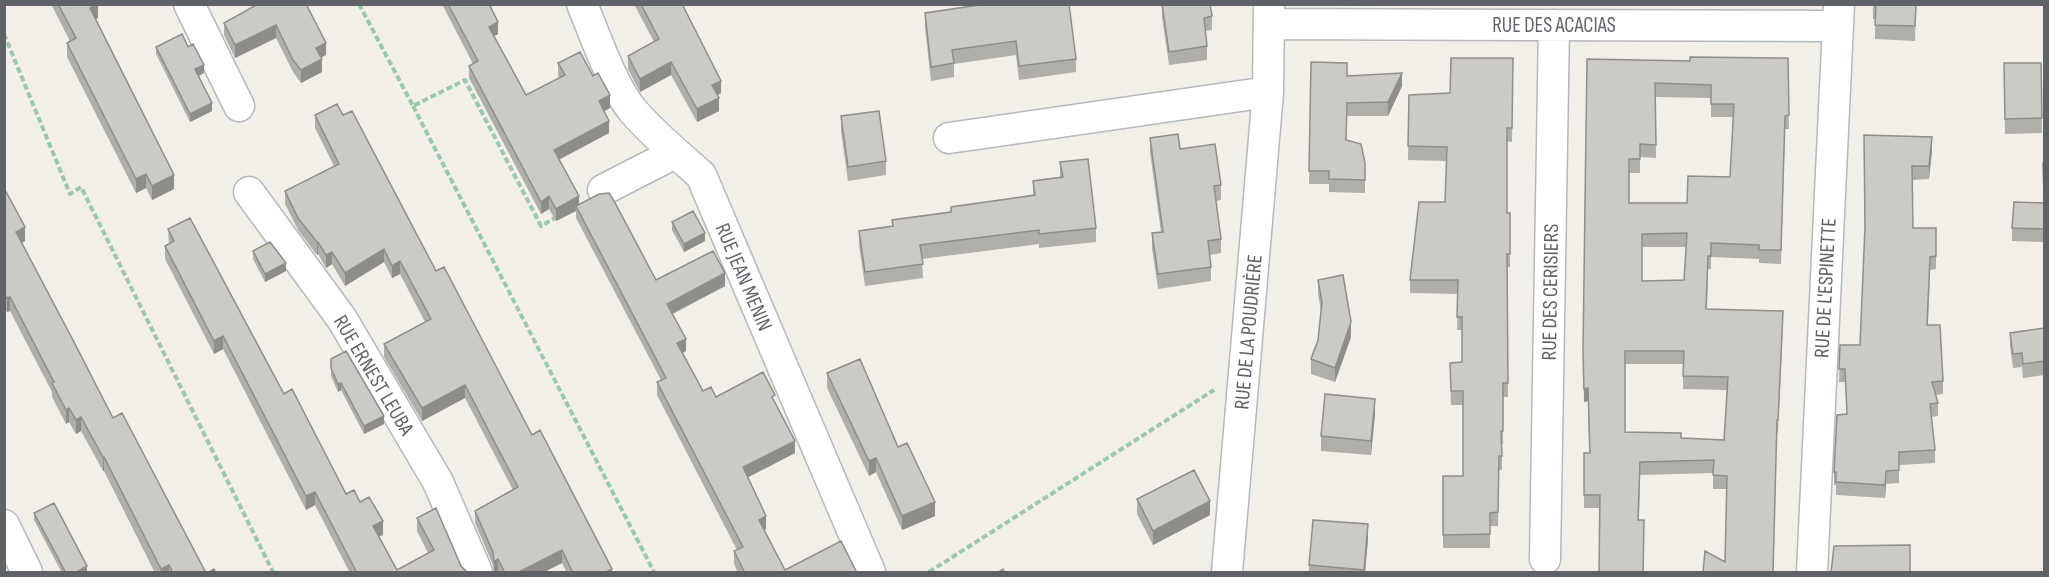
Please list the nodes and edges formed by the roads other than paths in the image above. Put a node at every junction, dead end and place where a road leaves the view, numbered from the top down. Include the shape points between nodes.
1 (189, 4) edge
2 (582, 4) edge
3 (1270, 14) edge
4 (1838, 15) edge
5 (1554, 25) junction
6 (1268, 92) junction
7 (239, 106) dead end
8 (949, 138) dead end
9 (675, 153) junction
10 (603, 190) dead end
11 (249, 192) dead end
12 (4, 525) edge
13 (1545, 559) dead end
14 (27, 573) edge
15 (477, 573) edge
16 (870, 573) edge
17 (1227, 573) edge
18 (1812, 573) edge

1 - 7 street
2 - 9 street, RUE JEAN MENIN via 633,111
3 - 5 street, RUE DES ACACIAS
3 - 6 street, RUE DE LA POUDRIÈRE
4 - 5 street, RUE DES ACACIAS
4 - 18 street, RUE DE L'ESPINETTE
5 - 13 street, RUE DES CERISIERS
6 - 8 street
6 - 17 street, RUE DE LA POUDRIÈRE
9 - 10 street
9 - 16 street, RUE JEAN MENIN via 701,175
11 - 15 street, RUE ERNEST LEUBA via 342,319 438,482
12 - 14 street

